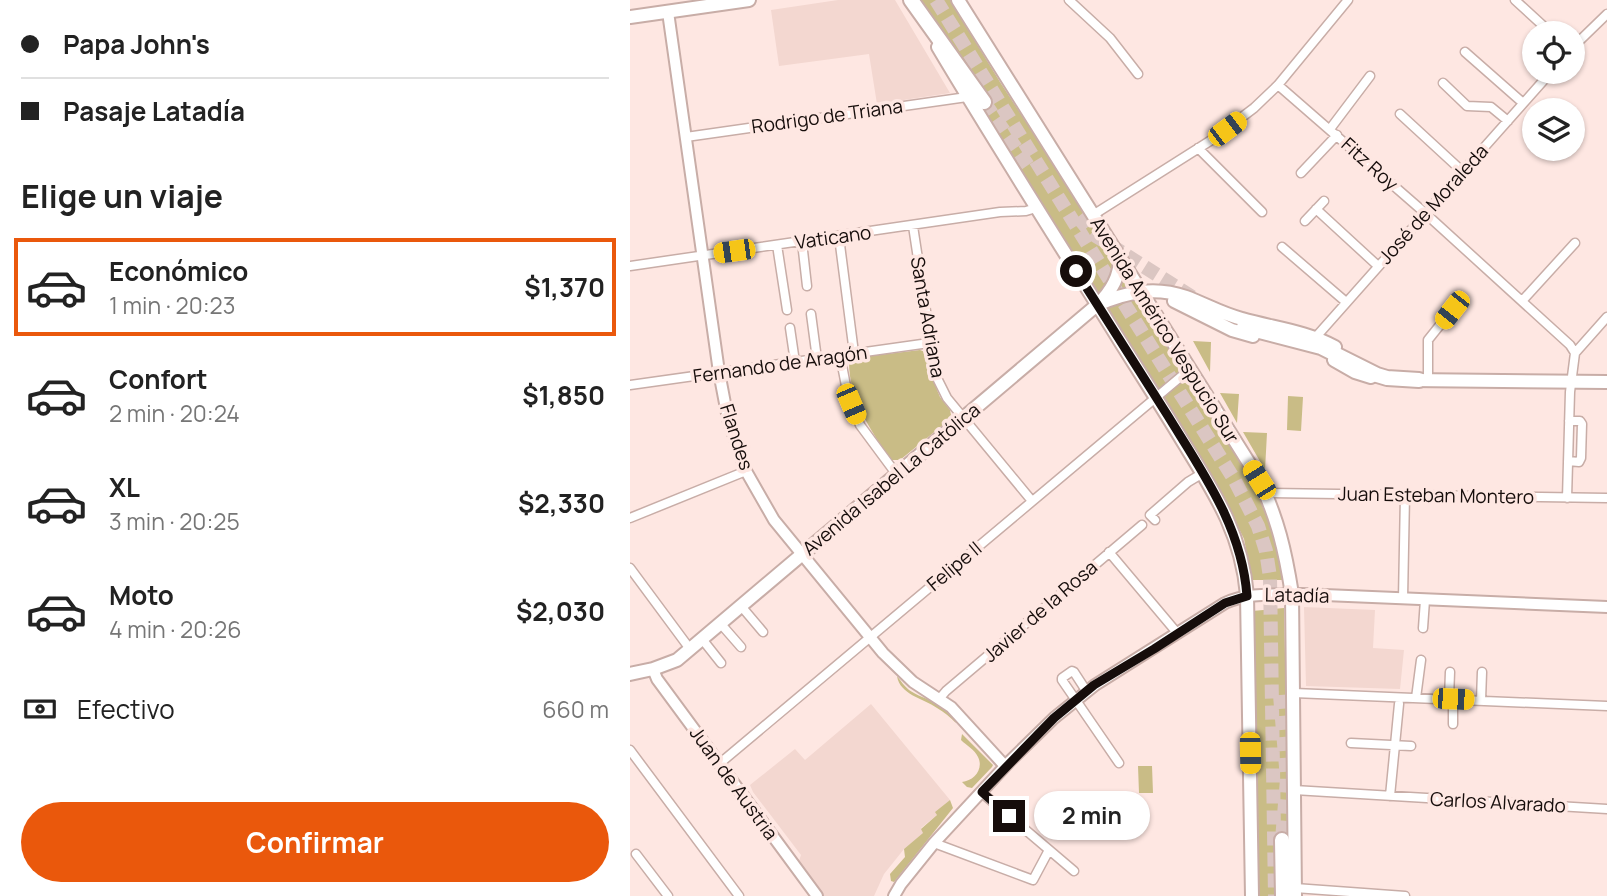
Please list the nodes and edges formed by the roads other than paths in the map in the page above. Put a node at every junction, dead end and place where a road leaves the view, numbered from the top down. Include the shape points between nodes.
1 (749, 0) edge
2 (910, 0) edge
3 (958, 0) edge
4 (1069, 0) edge
5 (1348, 0) edge
6 (1515, 0) edge
7 (689, 4) edge
8 (668, 12) junction
9 (1607, 14) edge
10 (630, 18) edge
11 (1538, 21) edge
12 (1585, 35) edge
13 (1465, 52) dead end
14 (1138, 74) dead end
15 (1370, 76) dead end
16 (1443, 83) dead end
17 (1540, 84) edge
18 (1278, 85) junction
19 (967, 97) junction
20 (1528, 98) edge
21 (984, 102) tunnel mouth
22 (1522, 102) edge
23 (1522, 104) edge
24 (1399, 114) dead end
25 (1508, 121) junction
26 (1333, 132) junction
27 (686, 136) junction
28 (1198, 148) junction
29 (1462, 171) junction
30 (1301, 173) dead end
31 (1324, 201) dead end
32 (1036, 208) junction
33 (1316, 209) junction
34 (1262, 212) dead end
35 (1425, 213) junction
36 (1093, 215) junction
37 (1305, 221) dead end
38 (913, 226) junction
39 (839, 237) junction
40 (802, 242) junction
41 (1574, 243) dead end
42 (777, 245) junction
43 (1282, 247) dead end
44 (703, 256) junction
45 (1120, 258) junction
46 (630, 266) edge
47 (1378, 266) junction
48 (807, 286) dead end
49 (1148, 292) junction
50 (1522, 301) junction
51 (1346, 302) junction
52 (1097, 304) junction
53 (787, 310) dead end
54 (1452, 310) dead end
55 (811, 314) dead end
56 (1607, 317) edge
57 (1244, 327) dead end
58 (790, 328) dead end
59 (1315, 338) junction
60 (929, 343) junction
61 (854, 353) junction
62 (1575, 353) junction
63 (840, 355) junction
64 (817, 359) junction
65 (795, 362) junction
66 (1189, 369) junction
67 (719, 372) junction
68 (1423, 380) junction
69 (1571, 381) junction
70 (1607, 382) edge
71 (630, 385) edge
72 (1156, 397) junction
73 (964, 418) junction
74 (1569, 421) junction
75 (1568, 461) junction
76 (746, 471) junction
77 (1203, 473) junction
78 (897, 475) junction
79 (1265, 493) junction
80 (1405, 495) junction
81 (1567, 498) junction
82 (1607, 498) edge
83 (1032, 501) junction
84 (630, 518) edge
85 (1155, 520) dead end
86 (1142, 525) dead end
87 (1108, 552) junction
88 (802, 555) junction
89 (630, 568) edge
90 (1292, 594) junction
91 (1247, 596) junction
92 (1403, 599) junction
93 (1425, 600) junction
94 (741, 606) junction
95 (1607, 607) edge
96 (720, 623) junction
97 (1423, 628) dead end
98 (762, 632) dead end
99 (1178, 634) junction
100 (870, 637) junction
101 (702, 639) junction
102 (741, 647) dead end
103 (691, 649) junction
104 (1421, 660) dead end
105 (721, 663) dead end
106 (653, 669) junction
107 (1482, 672) dead end
108 (1450, 673) dead end
109 (630, 674) edge
110 (1087, 692) junction
111 (1293, 693) junction
112 (940, 698) junction
113 (1416, 698) junction
114 (1451, 698) junction
115 (1076, 700) junction
116 (1481, 700) junction
117 (1399, 704) dead end
118 (1607, 706) edge
119 (1453, 724) dead end
120 (1351, 743) dead end
121 (1395, 745) junction
122 (1411, 746) dead end
123 (630, 750) edge
124 (1119, 763) dead end
125 (719, 764) junction
126 (1005, 766) junction
127 (1294, 790) junction
128 (982, 792) junction
129 (1390, 796) junction
130 (1607, 808) edge
131 (1282, 840) tunnel mouth
132 (934, 843) junction
133 (1049, 850) junction
134 (636, 854) dead end
135 (1074, 871) dead end
136 (1291, 893) edge
137 (668, 896) edge
138 (738, 896) edge
139 (817, 896) edge
140 (894, 896) edge
141 (1252, 896) edge
142 (1405, 896) edge

1 - 7 main road
2 - 19 main road
2 - 21 highway
3 - 36 main road, Avenida Américo Vespucio Sur
4 - 14 street via 1110,38
5 - 18 street
6 - 11 street
7 - 8 main road
8 - 10 main road
8 - 27 street, Flandes
9 - 12 street
13 - 22 street
15 - 26 street
16 - 25 street via 1467,106 1491,107
17 - 20 street, José de Moraleda
18 - 26 street, Fitz Roy
18 - 28 street via 1242,118
19 - 27 street, Rodrigo de Triana
19 - 32 main road
23 - 25 street, José de Moraleda
24 - 29 street
25 - 29 street, José de Moraleda
26 - 30 street
26 - 35 street, Fitz Roy
27 - 44 street, Flandes
28 - 34 street
28 - 36 street
29 - 35 street, José de Moraleda
31 - 33 street
32 - 38 street, Vaticano
32 - 52 main road
33 - 37 street
33 - 47 street
35 - 47 street, José de Moraleda
35 - 50 street, Fitz Roy
36 - 45 main road, Avenida Américo Vespucio Sur
38 - 39 street, Vaticano
38 - 60 street, Santa Adriana
39 - 40 street, Vaticano
39 - 61 street
40 - 42 street, Vaticano
40 - 48 street
41 - 50 street
42 - 44 street, Vaticano
42 - 53 street
43 - 51 street
44 - 46 street, Vaticano
44 - 67 street, Flandes
45 - 49 main road, Avenida Américo Vespucio Sur
45 - 52 main road via 1113,286
47 - 51 street, José de Moraleda
49 - 52 main road, Avenida Isabel La Católica
49 - 59 main road, Avenida Isabel La Católica via 1185,297 1232,316
49 - 66 main road, Avenida Américo Vespucio Sur
49 - 68 main road, Avenida Isabel La Católica via 1232,330 1318,352 1355,372 1385,380
50 - 62 street, Fitz Roy
51 - 59 street, José de Moraleda
52 - 72 main road
52 - 73 main road, Avenida Isabel La Católica
54 - 68 street via 1428,340
55 - 64 street
56 - 62 street
57 - 68 highway via 1321,347 1387,378
58 - 65 street
59 - 68 main road, Avenida Isabel La Católica via 1377,370
60 - 61 street, Fernando de Aragón
60 - 73 street, Santa Adriana via 938,380
61 - 63 street, Fernando de Aragón
62 - 69 street
63 - 64 street, Fernando de Aragón
63 - 78 street via 860,425
64 - 65 street, Fernando de Aragón
65 - 67 street, Fernando de Aragón
66 - 72 street, Felipe II
66 - 79 main road, Avenida Américo Vespucio Sur
67 - 71 street, Fernando de Aragón
67 - 76 street, Flandes via 728,419
68 - 69 main road, Avenida Isabel La Católica
69 - 70 main road, Avenida Isabel La Católica
69 - 74 street
72 - 77 main road
72 - 83 street, Felipe II
73 - 78 main road, Avenida Isabel La Católica
73 - 83 street, Santa Adriana
74 - 75 street
74 - 75 street via 1582,424 1581,458
75 - 81 street
76 - 84 street
76 - 88 street, Flandes via 774,520
77 - 85 street via 1150,515
77 - 91 main road via 1236,538
78 - 88 main road, Avenida Isabel La Católica
79 - 80 street, Juan Esteban Montero
79 - 90 main road, Avenida Américo Vespucio Sur via 1283,540
80 - 81 street, Juan Esteban Montero
80 - 92 street
81 - 82 street, Juan Esteban Montero
83 - 100 street, Felipe II
86 - 87 street, Javier de la Rosa
87 - 99 street
87 - 112 street, Javier de la Rosa
88 - 94 main road, Avenida Isabel La Católica
88 - 100 street, Flandes
89 - 103 street
90 - 91 street, Latadía
90 - 92 street, Latadía
90 - 111 main road, Avenida Américo Vespucio Sur
91 - 99 street, Latadía via 1225,603
91 - 141 main road
92 - 93 street, Latadía
93 - 95 street, Latadía
93 - 97 street
94 - 96 main road, Avenida Isabel La Católica
94 - 98 street
96 - 101 main road, Avenida Isabel La Católica
96 - 102 street
99 - 110 street, Latadía
100 - 112 street, Flandes via 904,675
100 - 125 street, Felipe II
101 - 103 main road, Avenida Isabel La Católica
101 - 105 street
103 - 106 main road, Avenida Isabel La Católica
104 - 113 street
106 - 109 main road, Avenida Isabel La Católica
106 - 125 street, Juan de Austria
107 - 116 street
108 - 114 street
110 - 115 street, Latadía
110 - 115 street via 1074,672 1062,678
111 - 113 street
111 - 127 main road, Avenida Américo Vespucio Sur
112 - 126 street, Flandes
113 - 114 street
114 - 116 street
114 - 119 street
115 - 124 street
115 - 126 street, Latadía
116 - 118 street
117 - 121 street
120 - 121 street
121 - 122 street
121 - 129 street
123 - 138 street
125 - 139 street, Juan de Austria
126 - 128 street, Latadía
127 - 129 street, Carlos Alvarado
127 - 136 main road, Avenida Américo Vespucio Sur
128 - 132 street, Latadía
128 - 133 street
129 - 130 street, Carlos Alvarado
131 - 136 highway
132 - 133 street via 1033,880
132 - 140 street, Latadía
133 - 135 street
134 - 137 street
136 - 142 street

